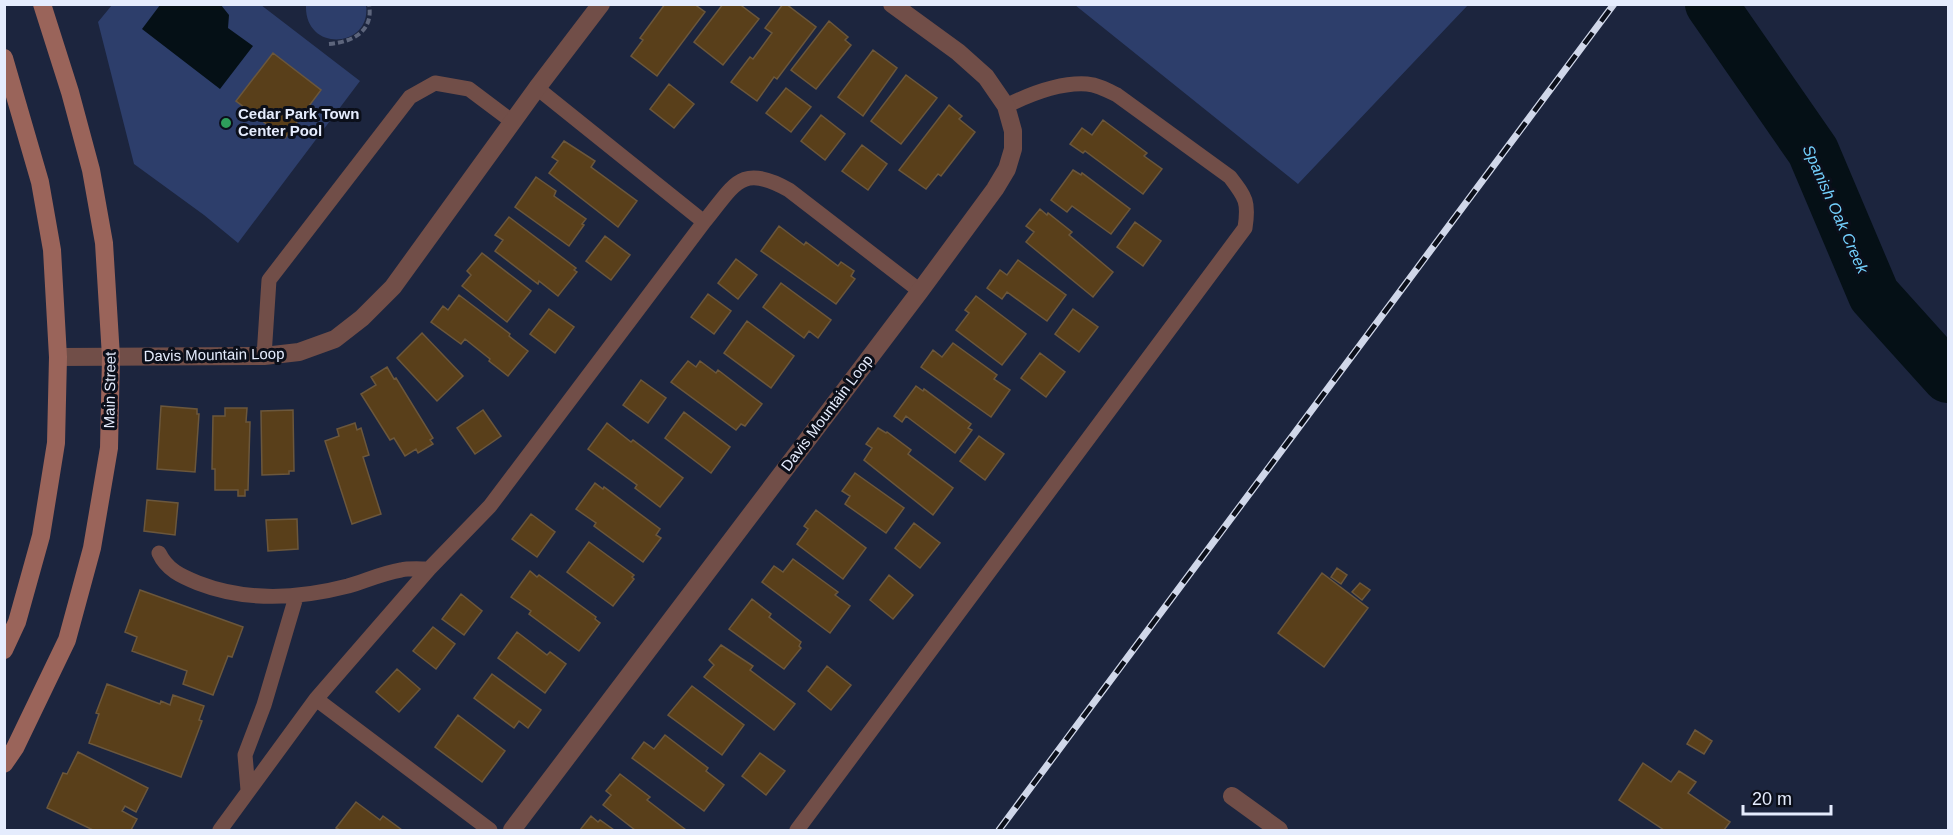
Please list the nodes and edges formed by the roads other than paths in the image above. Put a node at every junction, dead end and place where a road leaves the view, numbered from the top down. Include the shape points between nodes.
1 (42, 4) edge
2 (601, 4) edge
3 (892, 4) edge
4 (4, 58) edge
5 (537, 88) junction
6 (1006, 106) junction
7 (12, 109) edge
8 (513, 122) junction
9 (704, 222) junction
10 (920, 291) junction
11 (264, 356) junction
12 (58, 357) junction
13 (111, 357) junction
14 (159, 553) dead end
15 (429, 569) junction
16 (296, 597) junction
17 (4, 650) edge
18 (316, 699) junction
19 (4, 764) edge
20 (248, 790) junction
21 (1232, 796) dead end
22 (220, 831) edge
23 (490, 831) edge
24 (512, 831) edge
25 (797, 831) edge
26 (1279, 831) edge

1 - 13 street, Main Street via 91,170 104,243
2 - 5 street, Davis Mountain Loop
3 - 6 street, Davis Mountain Loop via 986,77
4 - 7 street
5 - 8 street, Davis Mountain Loop
5 - 9 lane
6 - 10 street, Davis Mountain Loop via 1013,131 1007,169
6 - 25 lane via 1034,92 1086,84 1117,95 1230,177 1244,195 1248,209 1245,228
7 - 12 street via 40,182 52,250
8 - 11 street, Davis Mountain Loop via 393,287 362,318 335,339 299,352
8 - 11 lane via 469,89 435,83 410,97 269,280
9 - 10 lane via 737,182 753,176 773,180
9 - 15 lane via 490,506
10 - 24 street, Davis Mountain Loop
11 - 13 street, Davis Mountain Loop
12 - 13 street, Davis Mountain Loop
12 - 17 street via 56,443 40,536 17,622
13 - 19 street, Main Street via 109,448 89,558 67,640
14 - 16 lane via 164,564 180,576 213,589 261,597
15 - 16 lane via 402,569
15 - 18 lane
16 - 20 lane via 245,754
18 - 20 lane
18 - 23 lane
20 - 22 lane
21 - 26 street

